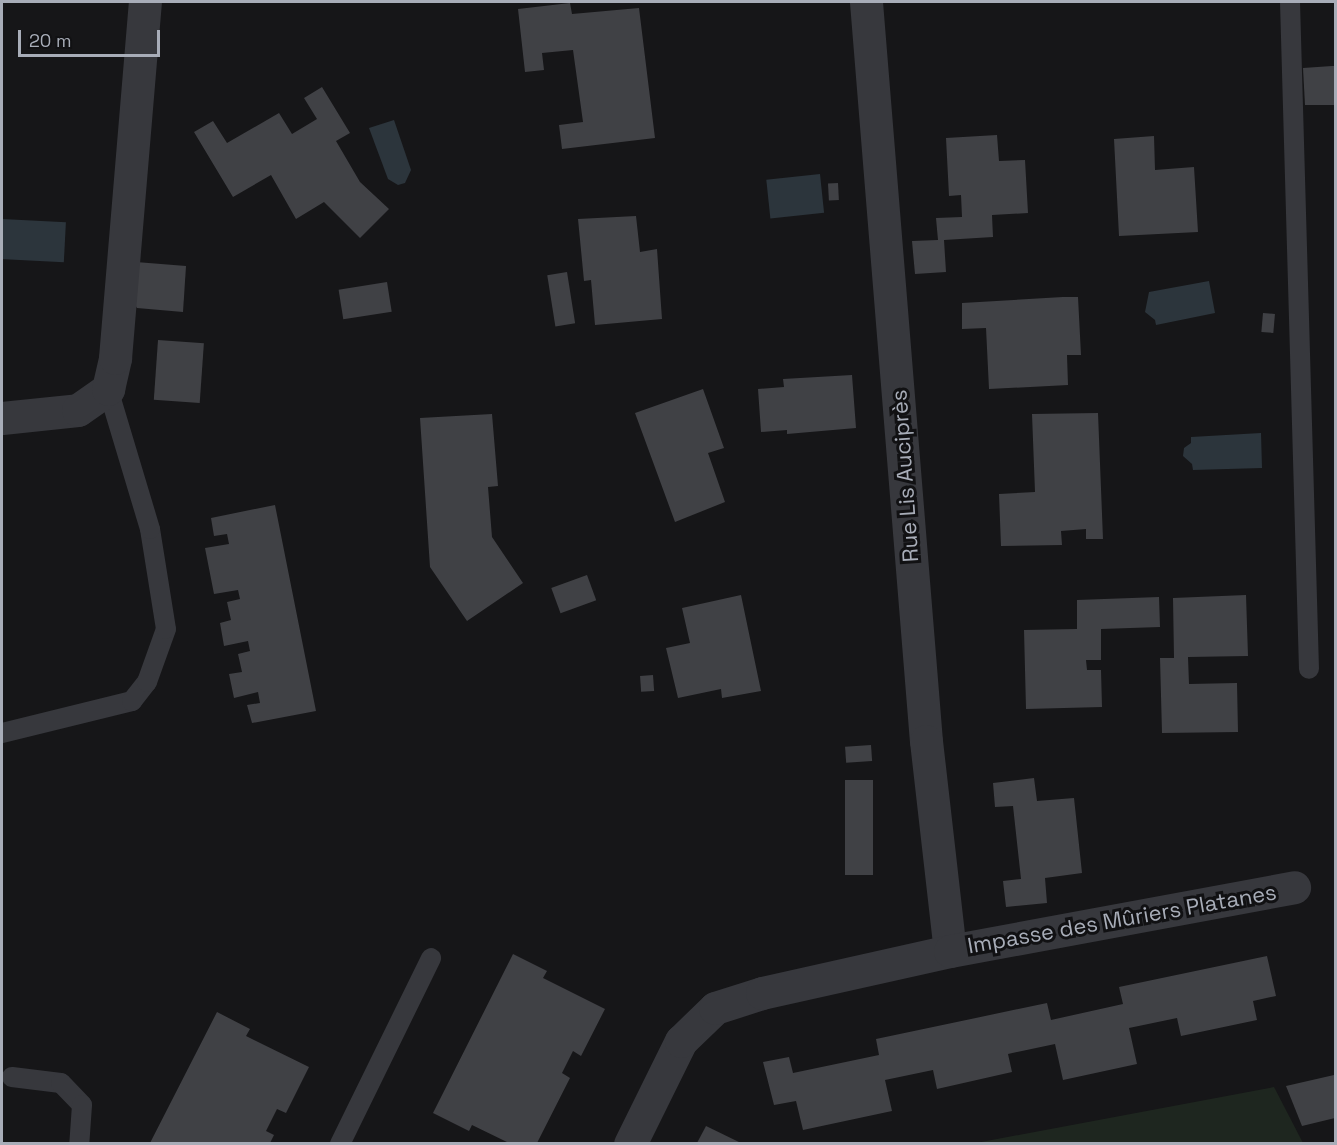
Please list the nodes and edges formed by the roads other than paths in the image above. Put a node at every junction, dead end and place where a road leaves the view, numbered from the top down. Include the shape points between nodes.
1 (145, 2) edge
2 (866, 2) edge
3 (1290, 2) edge
4 (108, 389) junction
5 (2, 418) edge
6 (1309, 669) dead end
7 (2, 732) edge
8 (1294, 887) dead end
9 (950, 951) junction
10 (431, 958) dead end
11 (12, 1077) dead end
12 (80, 1143) edge
13 (340, 1143) edge
14 (630, 1143) edge

1 - 4 street via 115,358
2 - 9 street, Rue Lis Auciprès via 925,730
3 - 6 lane
4 - 5 street via 78,410
4 - 7 lane via 150,529 166,629 147,682 132,701
8 - 9 street, Impasse des Mûriers Platanes
9 - 14 street, Impasse des Mûriers Platanes via 762,993 715,1008 681,1041
10 - 13 lane
11 - 12 lane via 61,1083 82,1105

